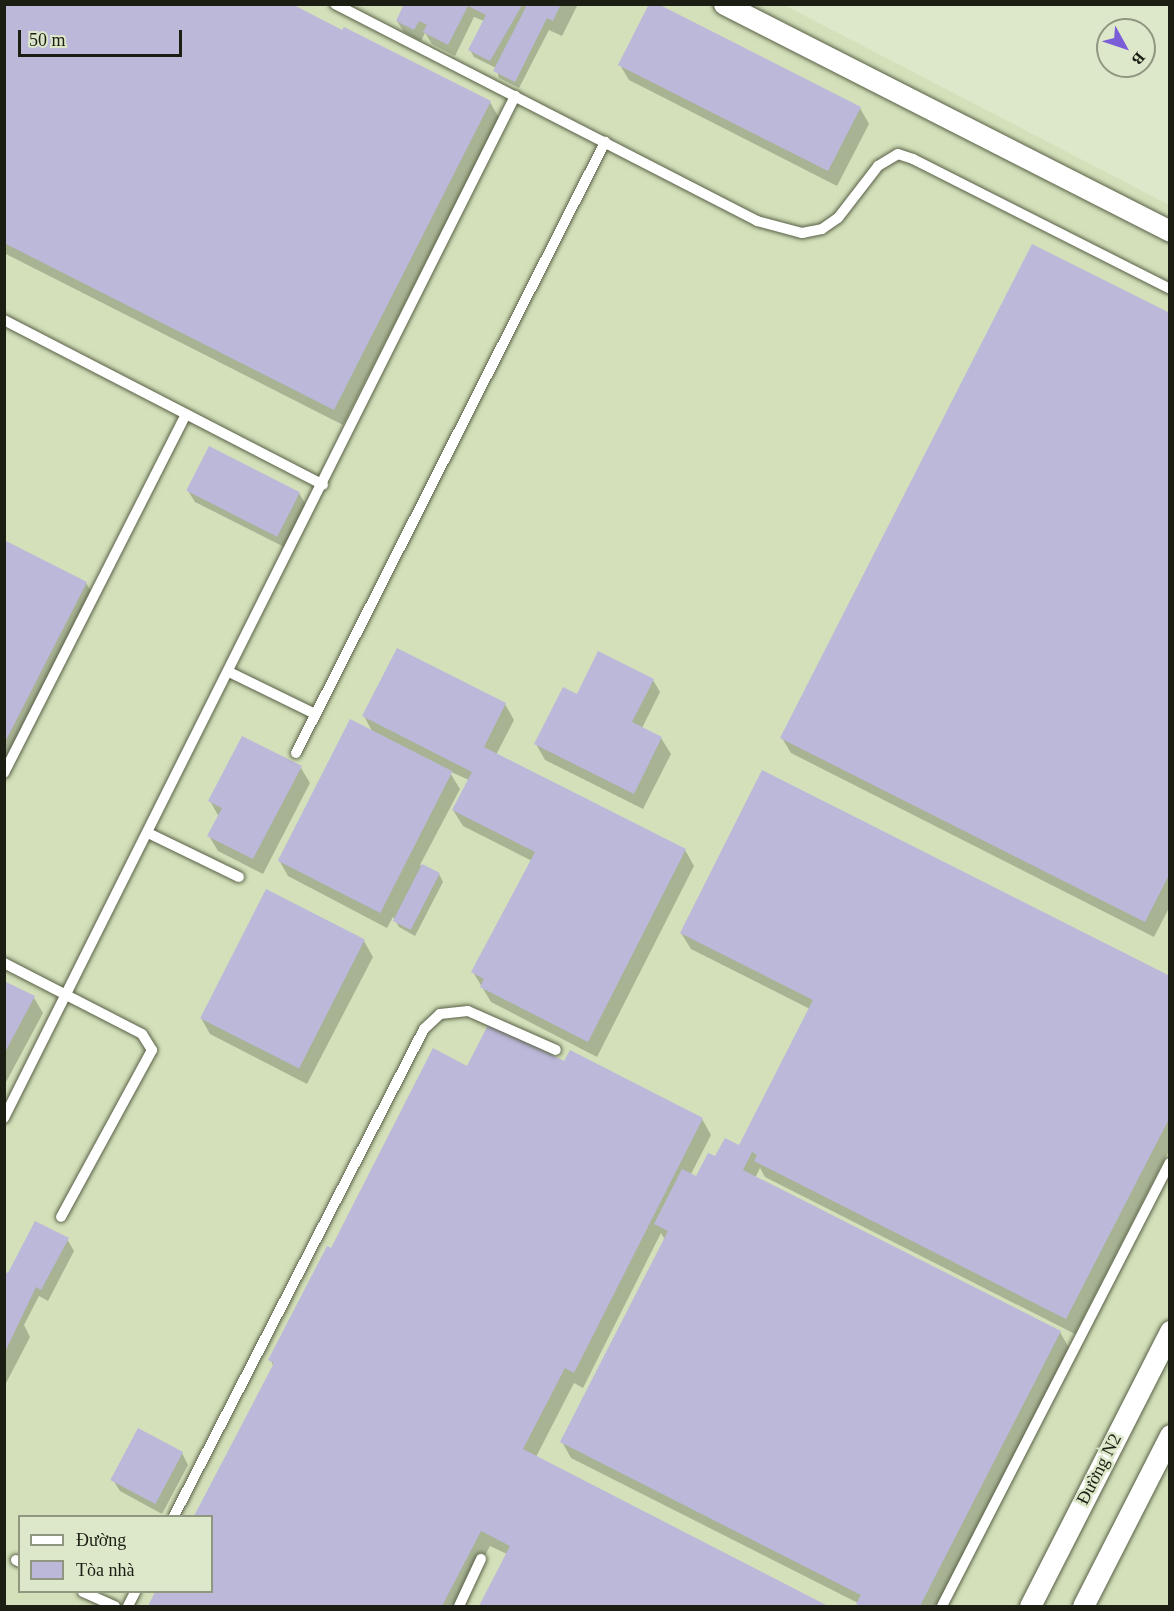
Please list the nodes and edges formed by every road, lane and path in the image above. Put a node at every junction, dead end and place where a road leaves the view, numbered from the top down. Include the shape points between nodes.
1 (335, 4) edge
2 (724, 4) edge
3 (515, 96) junction
4 (605, 142) junction
5 (1170, 231) edge
6 (1170, 289) edge
7 (4, 320) edge
8 (186, 414) junction
9 (323, 485) junction
10 (229, 672) junction
11 (315, 714) junction
12 (296, 753) dead end
13 (4, 773) edge
14 (148, 833) junction
15 (239, 877) dead end
16 (4, 963) edge
17 (66, 994) junction
18 (556, 1050) dead end
19 (4, 1118) edge
20 (1170, 1163) edge
21 (61, 1216) dead end
22 (1170, 1331) edge
23 (1170, 1435) edge
24 (175, 1515) edge
25 (481, 1559) dead end
26 (84, 1593) edge
27 (115, 1606) edge
28 (459, 1606) edge
29 (942, 1606) edge
30 (1030, 1606) edge
31 (1083, 1606) edge

1 - 3 lane
2 - 5 street
3 - 4 lane
3 - 9 lane
4 - 6 lane via 757,221 802,233 822,230 838,218 878,166 898,154
4 - 11 lane
7 - 8 lane
8 - 9 lane
8 - 13 lane
9 - 10 lane
10 - 11 lane
10 - 14 lane
11 - 12 lane
14 - 15 lane
14 - 17 lane
16 - 17 lane
17 - 19 lane
17 - 21 lane via 142,1034 152,1050
18 - 24 lane via 468,1011 440,1014 424,1029
20 - 29 lane
22 - 30 street, Đường N2
23 - 31 street
25 - 28 lane
26 - 27 lane

